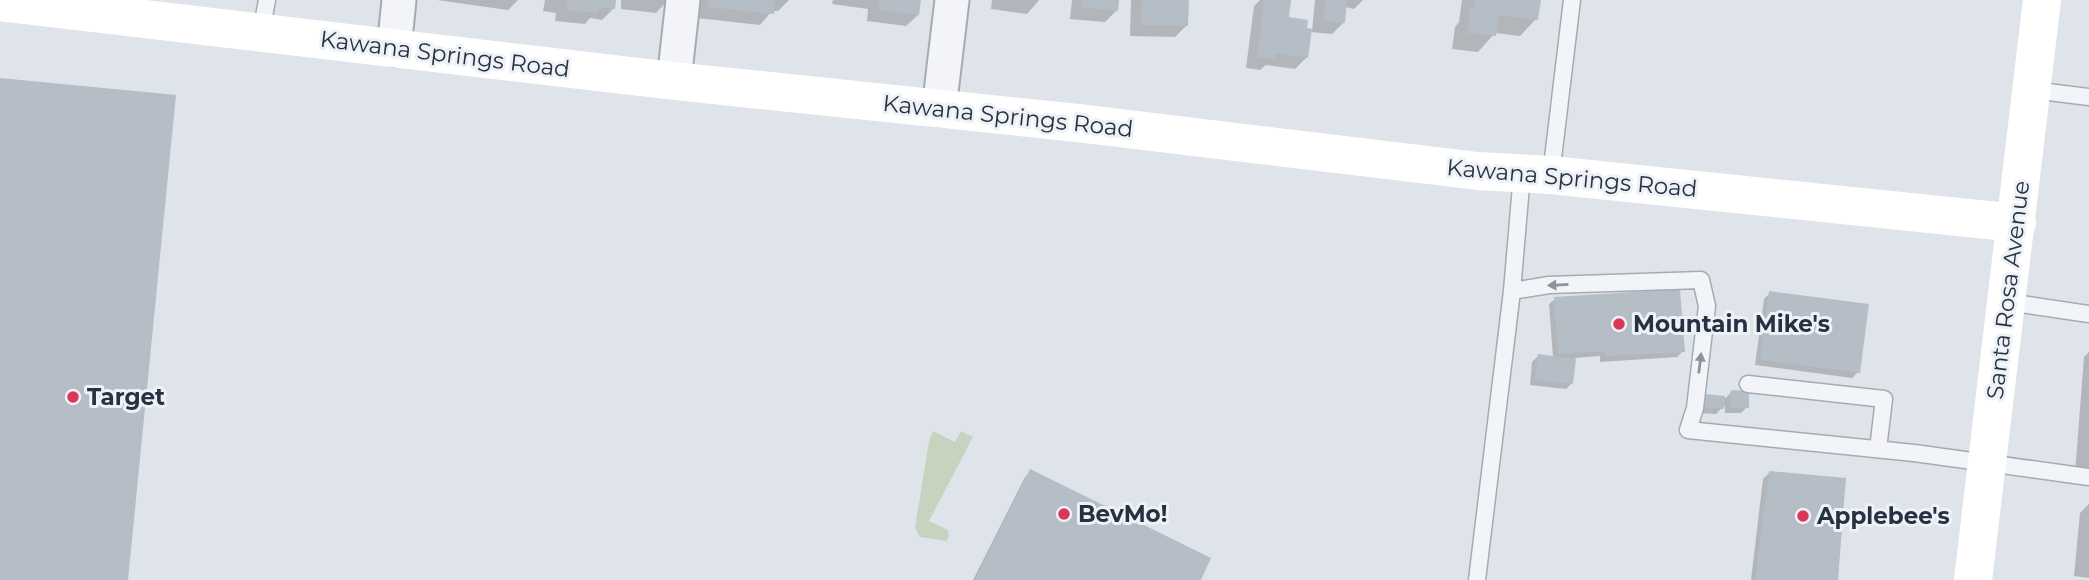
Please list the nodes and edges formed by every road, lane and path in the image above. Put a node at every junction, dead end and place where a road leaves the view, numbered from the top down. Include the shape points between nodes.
1 (399, 0) edge
2 (683, 0) edge
3 (952, 0) edge
4 (1572, 0) edge
5 (2042, 0) edge
6 (4, 2) edge
7 (264, 16) edge
8 (394, 48) junction
9 (674, 81) junction
10 (2032, 90) junction
11 (2089, 97) edge
12 (939, 108) junction
13 (1537, 174) junction
14 (2017, 223) junction
15 (1512, 290) junction
16 (2007, 302) junction
17 (2089, 314) edge
18 (1748, 384) dead end
19 (1878, 449) junction
20 (1987, 463) junction
21 (2089, 477) edge
22 (1478, 580) edge
23 (1973, 580) edge

1 - 8 street
2 - 9 street
3 - 12 street
4 - 13 lane
5 - 10 street, Santa Rosa Avenue
6 - 7 street, Kawana Springs Road
7 - 8 street, Kawana Springs Road
8 - 9 street, Kawana Springs Road
9 - 12 street, Kawana Springs Road
10 - 11 lane
10 - 14 street, Santa Rosa Avenue
12 - 13 street, Kawana Springs Road
13 - 14 street, Kawana Springs Road
13 - 15 lane
14 - 16 street, Santa Rosa Avenue
19 -> 15 lane via 1688,430 1695,408 1707,306 1700,280
15 - 22 lane
16 - 17 lane
16 - 20 street, Santa Rosa Avenue
18 - 19 lane via 1884,399
19 - 20 lane
20 - 21 lane
20 - 23 street, Santa Rosa Avenue

